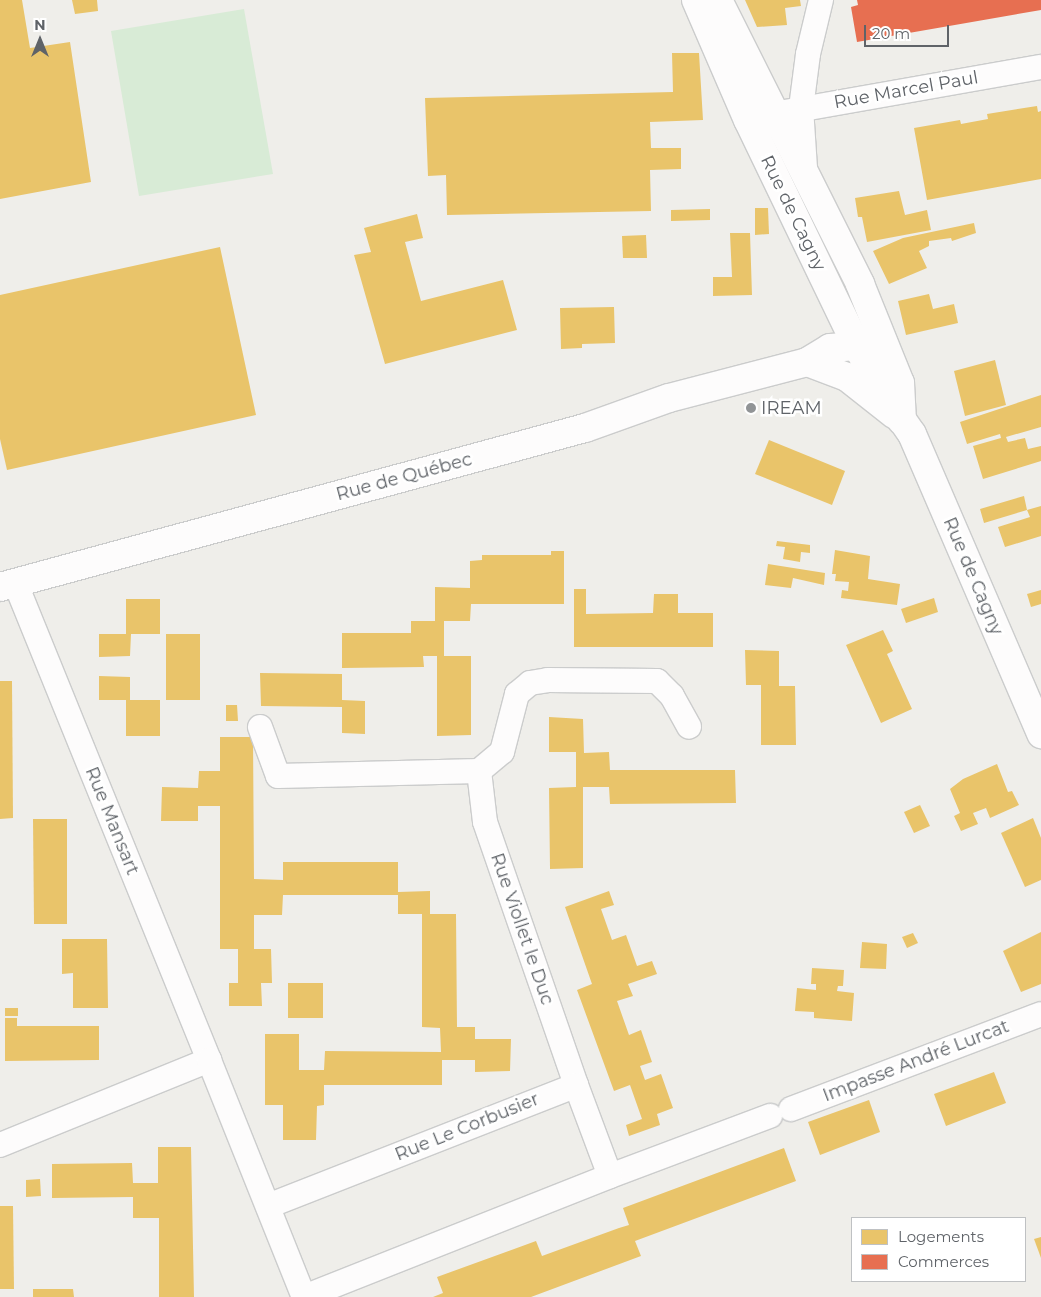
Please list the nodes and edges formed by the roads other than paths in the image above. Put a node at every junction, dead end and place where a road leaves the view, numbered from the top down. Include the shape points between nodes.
1 (696, 0) edge
2 (718, 0) edge
3 (821, 0) edge
4 (1041, 67) edge
5 (802, 108) junction
6 (760, 116) junction
7 (807, 180) junction
8 (860, 284) junction
9 (844, 321) junction
10 (857, 346) junction
11 (830, 348) junction
12 (807, 362) junction
13 (894, 364) junction
14 (902, 421) junction
15 (7, 585) edge
16 (260, 727) dead end
17 (689, 727) dead end
18 (1041, 734) edge
19 (479, 771) junction
20 (1041, 1014) edge
21 (209, 1060) junction
22 (576, 1084) junction
23 (0, 1145) edge
24 (610, 1176) junction
25 (268, 1206) junction
26 (304, 1297) edge

1 - 6 main road, Rue de Cagny
2 - 6 main road, Rue de Cagny
3 - 5 street via 808,54
4 - 5 street, Rue Marcel Paul
5 - 6 street, Rue Marcel Paul
5 - 7 street
6 - 7 main road, Rue de Cagny
6 - 9 main road, Rue de Cagny
7 - 8 main road, Rue de Cagny
8 - 9 main road
8 - 13 main road, Rue de Cagny
9 - 10 main road, Rue de Cagny
9 - 11 main road
10 - 11 main road
10 - 13 main road via 875,351
10 - 14 main road, Rue de Cagny
11 - 12 main road, Rue de Québec
12 - 14 main road via 847,377
12 - 15 main road, Rue de Québec via 669,398 585,428
13 - 14 main road, Rue de Cagny via 900,383
14 - 18 main road, Rue de Cagny via 912,434
15 - 21 street, Rue Mansart
16 - 19 street via 278,776
17 - 19 street via 672,696 657,681 548,680 530,683 517,694 502,752
19 - 22 street, Rue Viollet le Duc via 485,822
20 - 24 street, Impasse André Lurcat
21 - 23 street
21 - 25 street
22 - 24 street
22 - 25 street, Rue Le Corbusier
24 - 26 street
25 - 26 street

